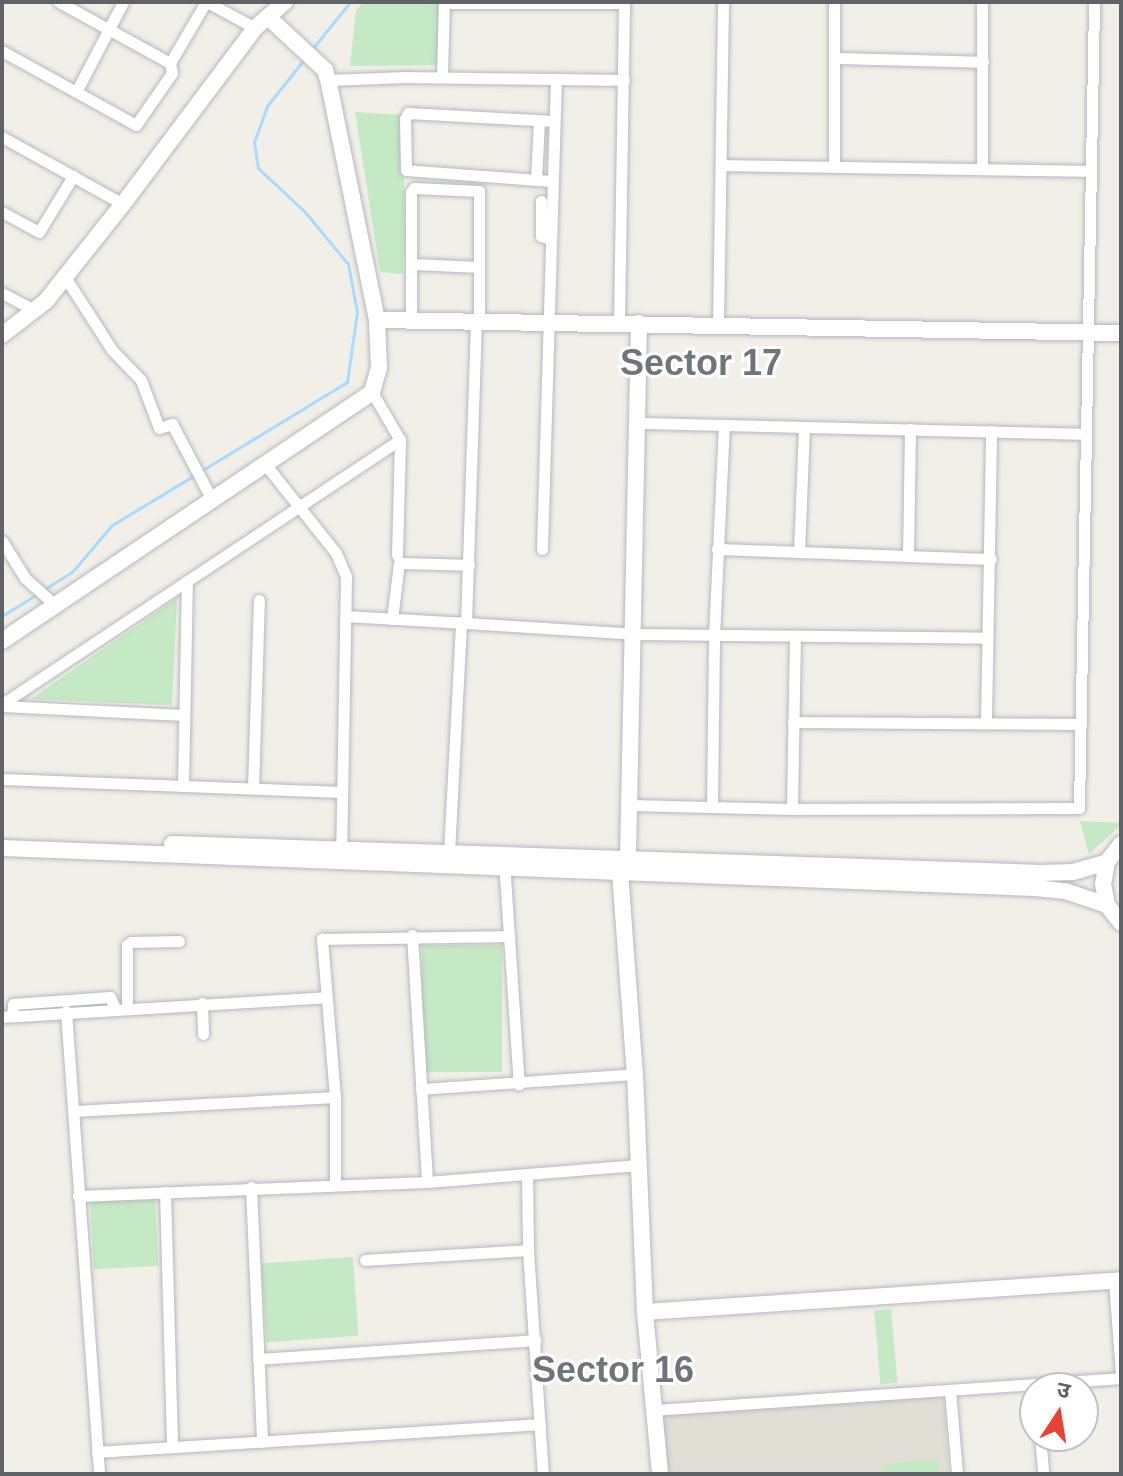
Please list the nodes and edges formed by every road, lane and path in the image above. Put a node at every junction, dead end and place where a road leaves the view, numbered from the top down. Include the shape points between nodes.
1 (59, 2) edge
2 (123, 2) edge
3 (206, 2) edge
4 (285, 2) edge
5 (624, 2) edge
6 (723, 2) edge
7 (834, 2) edge
8 (982, 2) edge
9 (1094, 2) edge
10 (273, 10) edge
11 (107, 28) junction
12 (255, 28) junction
13 (2, 51) edge
14 (835, 58) junction
15 (983, 62) junction
16 (170, 63) junction
17 (442, 77) junction
18 (556, 79) junction
19 (328, 80) junction
20 (624, 80) junction
21 (76, 92) junction
22 (539, 120) junction
23 (554, 121) junction
24 (2, 137) edge
25 (721, 165) junction
26 (834, 167) junction
27 (982, 169) junction
28 (1090, 171) junction
29 (73, 176) junction
30 (536, 180) junction
31 (551, 181) junction
32 (541, 201) dead end
33 (123, 204) junction
34 (2, 212) edge
35 (550, 239) junction
36 (413, 264) junction
37 (479, 267) junction
38 (65, 277) junction
39 (2, 293) edge
40 (34, 310) junction
41 (377, 320) junction
42 (411, 320) junction
43 (478, 320) junction
44 (550, 321) junction
45 (619, 323) junction
46 (639, 323) junction
47 (718, 325) junction
48 (1086, 332) junction
49 (1121, 333) edge
50 (2, 335) edge
51 (372, 392) junction
52 (639, 423) junction
53 (724, 425) junction
54 (804, 427) junction
55 (910, 429) junction
56 (991, 431) junction
57 (1085, 434) junction
58 (400, 440) junction
59 (265, 464) junction
60 (212, 500) junction
61 (299, 507) junction
62 (2, 541) edge
63 (542, 549) dead end
64 (717, 549) junction
65 (799, 552) junction
66 (397, 555) dead end
67 (908, 556) junction
68 (991, 559) junction
69 (469, 565) junction
70 (187, 581) junction
71 (259, 600) dead end
72 (55, 605) junction
73 (345, 616) junction
74 (392, 619) junction
75 (464, 623) junction
76 (634, 634) junction
77 (714, 636) junction
78 (795, 637) junction
79 (987, 638) junction
80 (2, 641) edge
81 (2, 705) edge
82 (184, 715) junction
83 (793, 722) junction
84 (986, 722) junction
85 (1080, 724) junction
86 (2, 779) edge
87 (183, 786) junction
88 (253, 788) junction
89 (342, 792) junction
90 (630, 805) junction
91 (712, 806) junction
92 (792, 809) junction
93 (2, 838) edge
94 (1121, 844) edge
95 (2, 848) edge
96 (449, 853) junction
97 (341, 855) junction
98 (504, 861) junction
99 (1107, 862) junction
100 (624, 866) junction
101 (1107, 905) junction
102 (1121, 923) edge
103 (412, 935) junction
104 (509, 936) junction
105 (179, 941) dead end
106 (325, 997) junction
107 (202, 1003) junction
108 (121, 1008) junction
109 (66, 1011) junction
110 (7, 1016) edge
111 (203, 1034) dead end
112 (635, 1074) junction
113 (519, 1084) junction
114 (421, 1089) junction
115 (335, 1097) junction
116 (75, 1111) junction
117 (638, 1165) junction
118 (527, 1174) junction
119 (427, 1182) junction
120 (335, 1183) junction
121 (251, 1187) junction
122 (165, 1192) junction
123 (78, 1196) junction
124 (528, 1250) junction
125 (365, 1260) dead end
126 (1118, 1280) edge
127 (645, 1312) junction
128 (535, 1340) junction
129 (258, 1359) junction
130 (1121, 1376) edge
131 (1099, 1379) edge
132 (1019, 1387) edge
133 (950, 1390) junction
134 (654, 1410) junction
135 (540, 1424) junction
136 (262, 1442) junction
137 (172, 1446) junction
138 (97, 1452) junction
139 (1041, 1452) edge
140 (99, 1474) edge
141 (543, 1474) edge
142 (660, 1474) edge
143 (957, 1474) edge
144 (1043, 1474) edge

1 - 11 street
2 - 11 street
3 - 12 street
3 - 16 street
4 - 10 street
5 - 17 street via 444,3
5 - 20 street
6 - 25 street
7 - 14 street
8 - 15 street
9 - 28 street
10 - 12 street
10 - 19 street
11 - 16 street
11 - 21 street
12 - 33 street
13 - 21 street
14 - 15 street
14 - 26 street
15 - 27 street
16 - 21 street via 172,73 136,125
17 - 18 street
17 - 19 street
18 - 20 street
18 - 23 street
19 - 41 street
20 - 45 street
22 - 23 street
22 - 30 street
22 - 30 street via 408,113 405,119 406,170
23 - 31 street
24 - 29 street
25 - 26 street
25 - 47 street
26 - 27 street
27 - 28 street
28 - 48 street
29 - 33 street
29 - 34 street via 39,232
30 - 31 street
31 - 35 street
32 - 35 street via 541,236
33 - 38 street
35 - 44 street
36 - 37 street
36 - 37 street via 412,189 477,190
36 - 42 street
37 - 43 street
38 - 40 street
38 - 60 street via 112,350 141,380 159,428 172,424
39 - 40 street
40 - 50 street
41 - 42 street
41 - 51 street via 379,368
42 - 43 street
43 - 44 street
43 - 69 street
44 - 45 street
44 - 63 street
45 - 46 street
46 - 47 street
46 - 52 street
47 - 48 street
48 - 49 street
48 - 57 street
51 - 58 street
51 - 59 street
52 - 53 street
52 - 76 street
53 - 54 street
53 - 64 street
54 - 55 street
54 - 65 street
55 - 56 street
55 - 67 street
56 - 57 street
56 - 68 street
57 - 85 street
58 - 61 street
58 - 66 street
59 - 60 street
59 - 61 street
60 - 72 street
61 - 70 street
61 - 73 street via 336,553 346,576
62 - 72 street via 25,578
64 - 65 street
64 - 77 street
65 - 67 street
67 - 68 street
68 - 79 street
69 - 74 street via 399,563
69 - 75 street
70 - 81 street
70 - 82 street
71 - 88 street
72 - 80 street
73 - 74 street
73 - 89 street
74 - 75 street
75 - 76 street
75 - 96 street
76 - 77 street
76 - 90 street
77 - 78 street
77 - 91 street
78 - 79 street
78 - 83 street
79 - 84 street
81 - 82 street
82 - 87 street
83 - 84 street
83 - 92 street
84 - 85 street
85 - 92 street via 1079,808
86 - 87 street
87 - 88 street
88 - 89 street
89 - 97 street
90 - 91 street
90 - 100 street
91 - 92 street
93 - 97 street
94 - 99 street
95 - 97 street
96 - 97 street
96 - 98 street
97 - 98 street
98 - 100 street
98 - 104 street
99 - 100 street via 1073,872 1041,873
99 - 101 street
100 - 101 street via 1035,888
100 - 112 street
101 - 102 street
103 - 104 street
103 - 106 street via 322,939
103 - 114 street
104 - 113 street
105 - 108 street via 127,945
106 - 107 street
106 - 115 street
107 - 108 street
107 - 111 street
108 - 109 street
108 - 110 street via 110,997 13,1004
109 - 110 street
109 - 116 street
112 - 113 street
112 - 117 street
113 - 114 street
114 - 119 street
115 - 116 street
115 - 120 street
116 - 123 street
117 - 118 street
117 - 127 street
118 - 119 street
118 - 124 street
119 - 120 street
120 - 121 street
121 - 122 street
121 - 129 street
122 - 123 street
122 - 137 street
123 - 138 street
124 - 125 street
124 - 128 street
126 - 127 street
126 - 130 street
127 - 134 street
128 - 129 street
128 - 135 street
129 - 136 street
130 - 131 street
132 - 133 street
133 - 134 street
133 - 143 street
134 - 142 street
135 - 136 street
135 - 141 street
136 - 137 street
137 - 138 street
138 - 140 street
139 - 144 street

